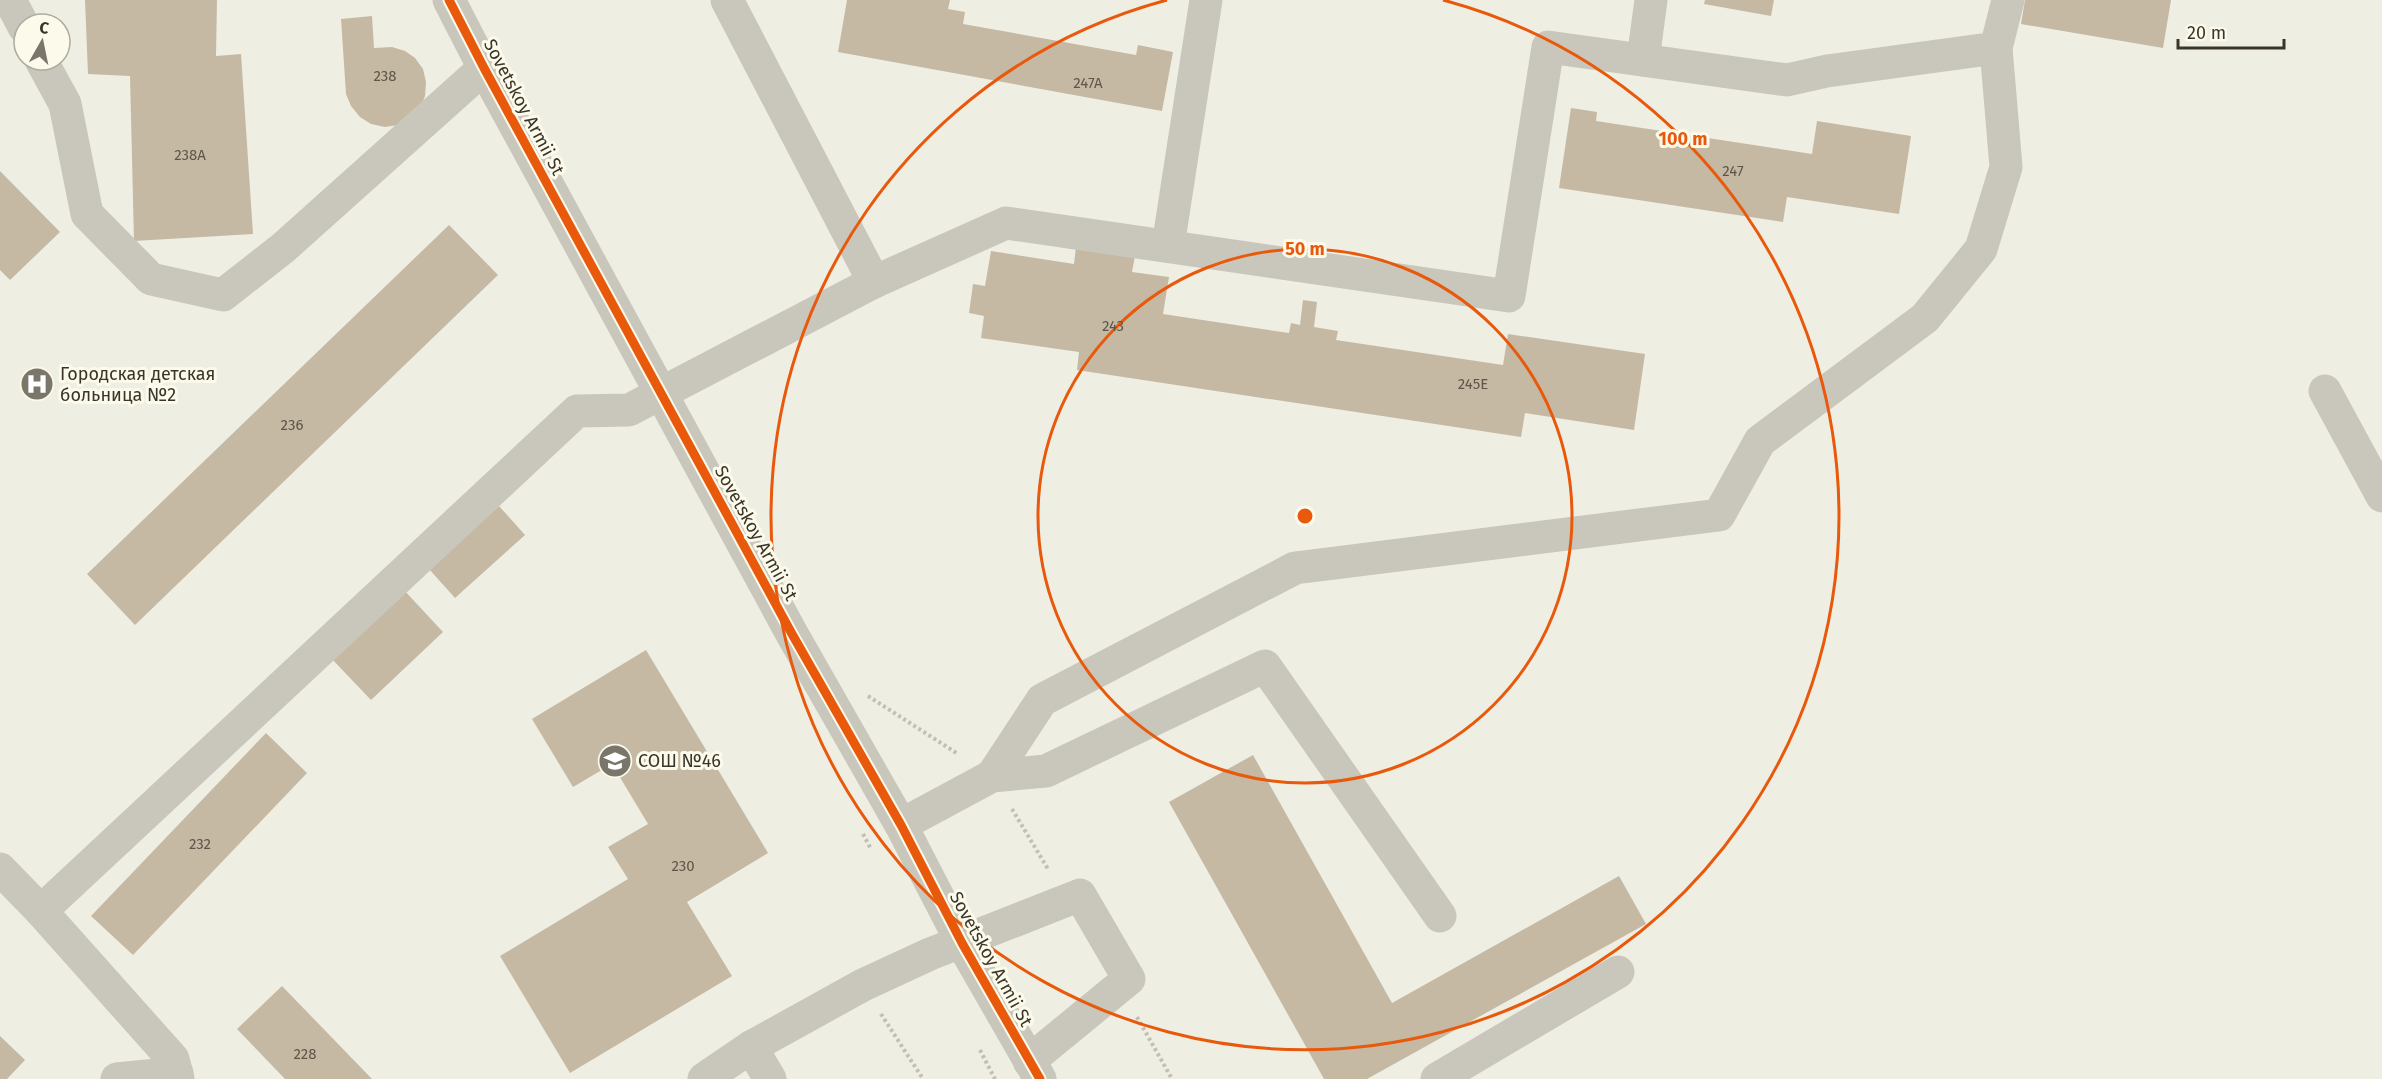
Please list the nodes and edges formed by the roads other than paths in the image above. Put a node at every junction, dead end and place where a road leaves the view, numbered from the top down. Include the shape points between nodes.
1 (450, 0) edge
2 (727, 0) edge
3 (1206, 0) edge
4 (1651, 0) edge
5 (2008, 0) edge
6 (1996, 48) junction
7 (1643, 60) junction
8 (484, 68) junction
9 (47, 72) edge
10 (1168, 246) junction
11 (874, 282) junction
12 (2325, 391) dead end
13 (661, 393) junction
14 (2382, 496) edge
15 (992, 776) junction
16 (901, 825) junction
17 (0, 869) edge
18 (41, 910) junction
19 (1440, 916) dead end
20 (962, 943) junction
21 (1618, 972) dead end
22 (752, 1047) junction
23 (1035, 1070) edge
24 (177, 1076) edge
25 (117, 1079) edge
26 (704, 1079) edge
27 (770, 1079) edge
28 (1437, 1079) edge

1 - 8 street, Sovetskoy Armii St
2 - 11 street
3 - 10 street
4 - 7 street
5 - 6 street
6 - 7 street via 1787,80
6 - 15 street via 2006,167 1981,249 1925,318 1760,441 1719,515 1295,568 1042,700
7 - 10 street via 1548,46 1509,296
8 - 9 street via 283,248 223,295 151,279 87,214 64,104
8 - 13 street, Sovetskoy Armii St
10 - 11 street via 1006,223
11 - 13 street
12 - 14 street
13 - 16 street, Sovetskoy Armii St
13 - 18 street via 629,410 577,411
15 - 16 street
15 - 19 street via 1046,771 1264,666
16 - 20 street, Sovetskoy Armii St
17 - 18 street
18 - 24 street via 173,1059
20 - 22 street via 863,986
20 - 23 street, Sovetskoy Armii St
20 - 23 street via 1080,895 1129,980
21 - 28 street
22 - 26 street
22 - 27 street
24 - 25 street

